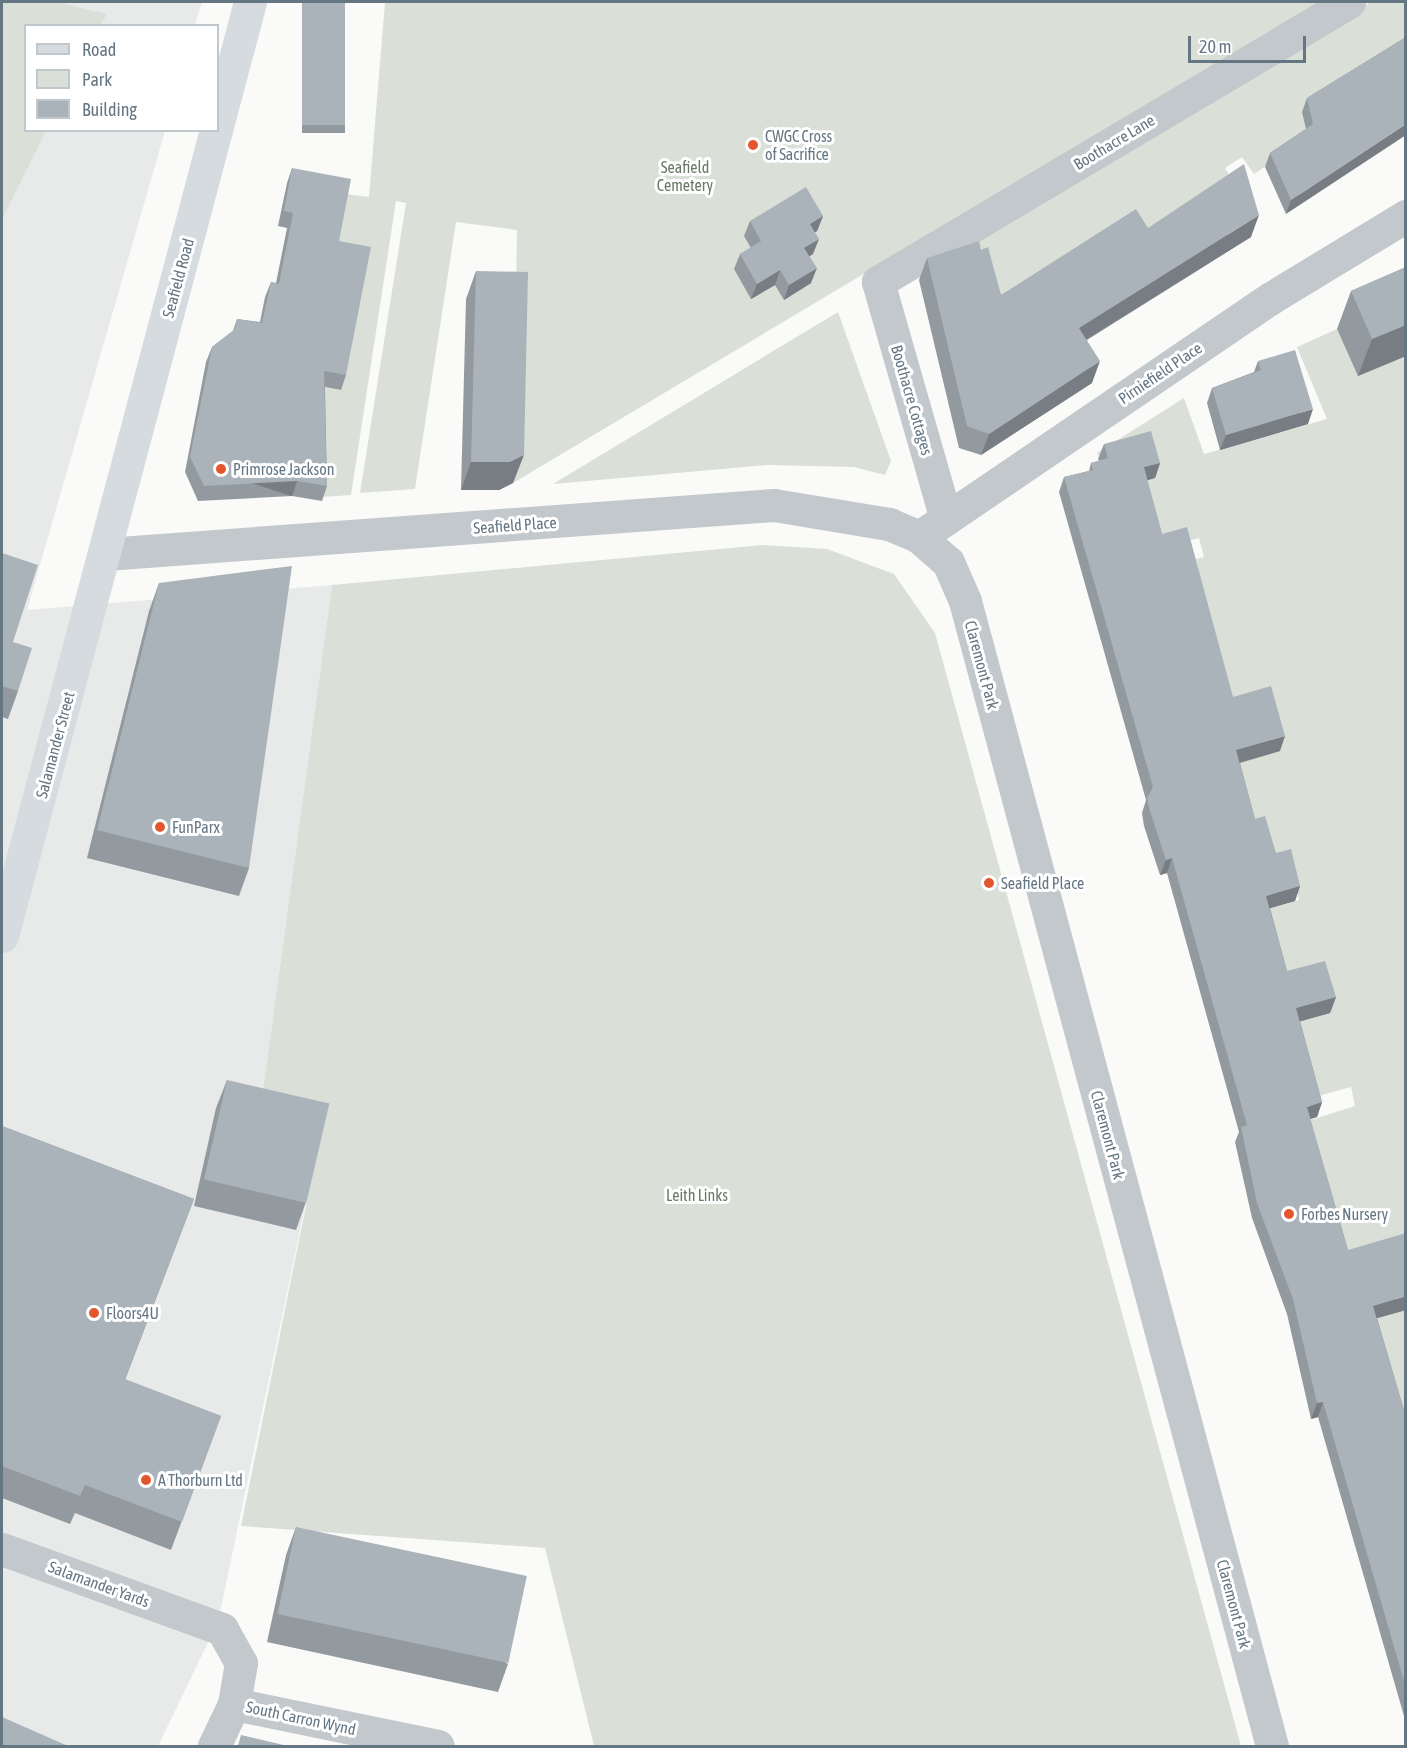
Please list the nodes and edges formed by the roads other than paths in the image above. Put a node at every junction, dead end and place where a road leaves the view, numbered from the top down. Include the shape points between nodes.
1 (250, 2) edge
2 (1349, 2) edge
3 (219, 121) edge
4 (216, 132) edge
5 (1406, 216) edge
6 (878, 282) joint
7 (946, 519) junction
8 (919, 537) junction
9 (106, 554) junction
10 (2, 936) edge
11 (2, 1549) edge
12 (197, 1620) joint
13 (234, 1704) junction
14 (214, 1746) edge
15 (438, 1746) edge
16 (1272, 1746) edge

1 - 3 main road, Seafield Road
2 - 6 street, Boothacre Lane
4 - 9 main road, Seafield Road
5 - 7 street, Pirniefield Place via 1271,298
6 - 7 street, Boothacre Cottages
7 - 8 street, Pirniefield Place
8 - 9 street, Seafield Place via 861,516 774,505
8 - 16 street, Claremont Park via 948,562 965,601
9 - 10 main road, Salamander Street
11 - 12 street, Salamander Yards
12 - 13 street, South Carron Wynd via 222,1629 235,1644 241,1663
13 - 14 street, South Carron Wynd
13 - 15 street, South Carron Wynd

